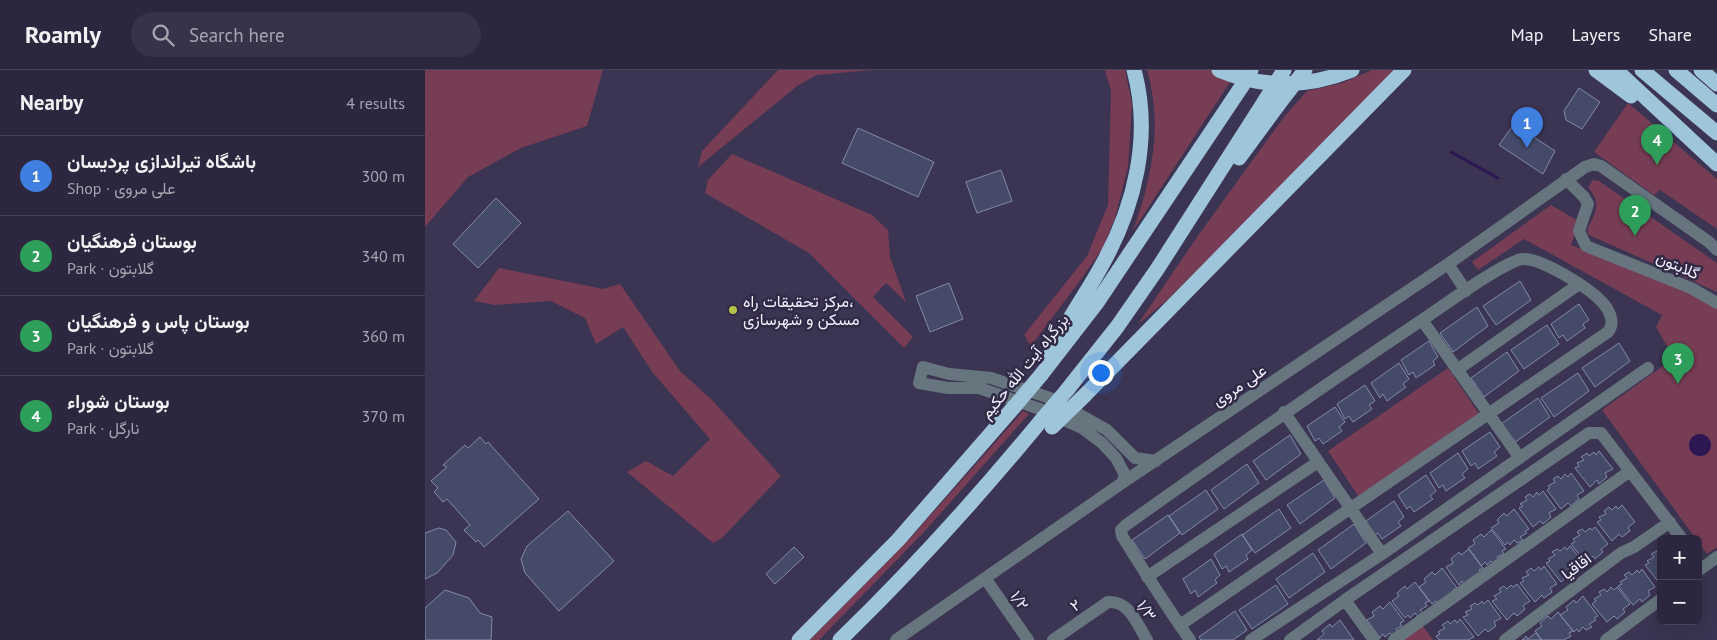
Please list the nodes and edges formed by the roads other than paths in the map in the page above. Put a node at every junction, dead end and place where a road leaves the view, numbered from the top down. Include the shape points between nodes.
1 (1133, 70) edge
2 (1219, 70) edge
3 (1251, 70) edge
4 (1284, 70) edge
5 (1305, 70) edge
6 (1352, 70) edge
7 (1404, 70) edge
8 (1596, 70) edge
9 (1616, 70) edge
10 (1642, 70) edge
11 (1676, 70) edge
12 (1701, 70) edge
13 (1717, 84) edge
14 (1272, 102) junction
15 (1717, 105) edge
16 (1680, 131) junction
17 (1717, 133) edge
18 (1717, 164) edge
19 (1566, 179) junction
20 (1714, 245) edge
21 (1448, 264) junction
22 (1579, 284) junction
23 (1465, 291) junction
24 (1717, 303) edge
25 (1422, 320) junction
26 (1648, 368) dead end
27 (1457, 370) junction
28 (949, 374) junction
29 (1041, 375) junction
30 (948, 388) junction
31 (1284, 412) junction
32 (1489, 414) junction
33 (1048, 422) junction
34 (1519, 458) junction
35 (1156, 461) junction
36 (1318, 462) junction
37 (1629, 470) junction
38 (1122, 483) junction
39 (1350, 508) junction
40 (1670, 522) junction
41 (1679, 535) edge
42 (1382, 554) junction
43 (1717, 557) edge
44 (1702, 565) edge
45 (1147, 577) junction
46 (985, 578) junction
47 (1345, 600) junction
48 (1117, 601) joint
49 (1657, 602) edge
50 (1180, 625) junction
51 (799, 640) edge
52 (840, 640) edge
53 (896, 640) edge
54 (1028, 640) edge
55 (1053, 640) edge
56 (1147, 640) edge
57 (1190, 640) edge
58 (1251, 640) edge
59 (1290, 640) edge
60 (1374, 640) edge
61 (1394, 640) edge
62 (1505, 640) edge
63 (1606, 640) edge

1 - 29 highway via 1142,111 1142,132 1131,194 1114,242 1063,326
2 - 6 highway via 1258,83 1283,86
3 - 29 highway, بزرگراه آیت الله حکیم, bridge via 1113,280
4 - 14 highway, bridge
5 - 14 highway, bridge
7 - 33 highway, bridge via 1085,395
8 - 16 highway
9 - 16 highway
10 - 17 highway
11 - 15 highway
12 - 13 highway
14 - 33 highway, bridge via 1117,327 1067,390
16 - 18 highway
19 - 20 street, علی مروی via 1585,167 1601,166
19 - 21 street, علی مروی
19 - 24 street, گلابتون via 1588,204 1580,236 1586,246 1691,288
21 - 23 street
21 - 35 street, علی مروی
22 - 23 street via 1547,266 1526,259 1512,263
22 - 27 street
22 - 32 street via 1604,304 1611,319 1611,328
23 - 25 street
25 - 27 street
25 - 31 street
26 - 34 street
27 - 32 street
28 - 30 street
28 - 30 street via 923,367 919,383
28 - 35 street via 991,378 1050,398 1107,430 1135,458
29 - 51 highway, بزرگراه آیت الله حکیم, bridge via 898,540
30 - 38 street via 979,388 1041,409 1081,428 1116,458 1125,475
31 - 36 street
31 - 45 street via 1123,528 1122,536
32 - 34 street
32 - 39 street
33 - 52 highway
34 - 42 street
35 - 38 street, علی مروی
36 - 39 street
36 - 45 street
37 - 40 street
37 - 47 street via 1601,433 1589,432
37 - 61 street
38 - 46 street, علی مروی
39 - 42 street
39 - 50 street
40 - 41 street
40 - 62 street, اقاقیا via 1635,547 1621,552
42 - 58 street
43 - 44 street
45 - 50 street
46 - 53 street, علی مروی
46 - 54 street, ۱/۲
47 - 59 street
47 - 60 street
48 - 55 street, ۲ via 1108,602
48 - 56 street, ۱/۳ via 1125,604
49 - 63 street
50 - 57 street

